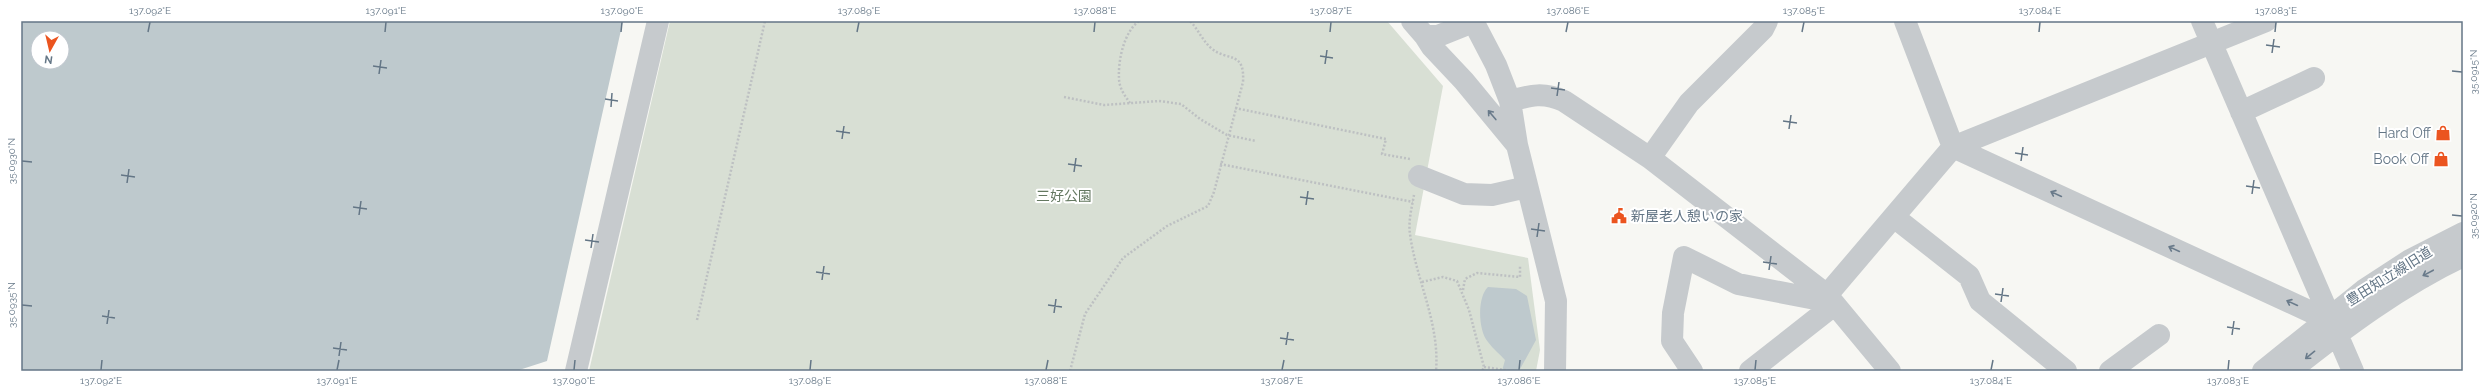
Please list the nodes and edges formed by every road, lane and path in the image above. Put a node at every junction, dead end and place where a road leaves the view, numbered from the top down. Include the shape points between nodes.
1 (658, 21) edge
2 (765, 21) edge
3 (1139, 21) edge
4 (1190, 21) edge
5 (1473, 21) edge
6 (1767, 21) edge
7 (1905, 21) edge
8 (2202, 21) edge
9 (2266, 21) edge
10 (1418, 28) edge
11 (2212, 44) junction
12 (2314, 78) dead end
13 (1064, 96) dead end
14 (1510, 101) junction
15 (1130, 103) junction
16 (1235, 108) junction
17 (2241, 112) junction
18 (1227, 135) junction
19 (1256, 141) dead end
20 (1517, 145) junction
21 (1953, 147) junction
22 (1650, 158) junction
23 (1220, 164) junction
24 (1419, 176) junction
25 (1527, 187) junction
26 (1413, 202) junction
27 (1894, 216) junction
28 (2463, 233) edge
29 (2463, 256) edge
30 (1520, 265) dead end
31 (1422, 282) junction
32 (1463, 290) junction
33 (1831, 300) junction
34 (697, 320) dead end
35 (2332, 326) junction
36 (2159, 336) dead end
37 (1484, 367) junction
38 (576, 371) edge
39 (1070, 371) edge
40 (1436, 371) edge
41 (1482, 371) edge
42 (1512, 371) edge
43 (1555, 371) edge
44 (1692, 371) edge
45 (1750, 371) edge
46 (1890, 371) edge
47 (2066, 371) edge
48 (2110, 371) edge
49 (2263, 371) edge
50 (2290, 371) edge
51 (2353, 371) edge

1 - 38 street
2 - 34 path
3 - 15 path via 1129,31 1118,79
4 - 16 path via 1213,50 1238,59 1244,70
5 - 10 street via 1438,36
5 - 14 street via 1496,65
6 - 22 street via 1763,29 1689,103
7 - 21 street
8 - 11 street
9 - 11 street
20 -> 10 street
11 - 17 street
11 - 21 street
12 - 17 street
13 - 15 path via 1104,105
14 - 20 street
14 - 22 street via 1536,94 1550,95 1564,101
15 - 18 path via 1159,101 1181,104
16 - 18 path
16 - 24 path via 1386,139 1382,154 1422,161
17 - 35 street
18 - 19 path
18 - 23 path
20 - 25 street
21 - 27 street
35 -> 21 street via 2311,312
22 - 33 street
23 - 26 path
23 - 39 path via 1208,206 1167,226 1142,242 1123,258 1110,275 1085,314
24 - 25 street via 1464,194 1492,195
24 - 26 path
25 - 43 street via 1556,301
26 - 31 path via 1409,233
27 - 33 street
27 - 47 street via 1968,276 1980,302
28 - 35 street, 豊田知立線旧道 via 2410,260 2364,290
29 -> 35 street, 豊田知立線旧道 via 2425,274
30 - 32 path via 1520,277 1477,273 1465,279
31 - 32 path via 1443,277 1457,281
31 - 40 path via 1433,327 1437,356
32 - 37 path
33 - 44 street via 1738,284 1684,257 1673,313 1672,342
33 - 45 street
33 - 46 street
35 - 49 street, 豊田知立線旧道
35 -> 50 street, 豊田知立線旧道
35 - 51 street
36 - 48 street
37 - 41 path
37 - 42 path

